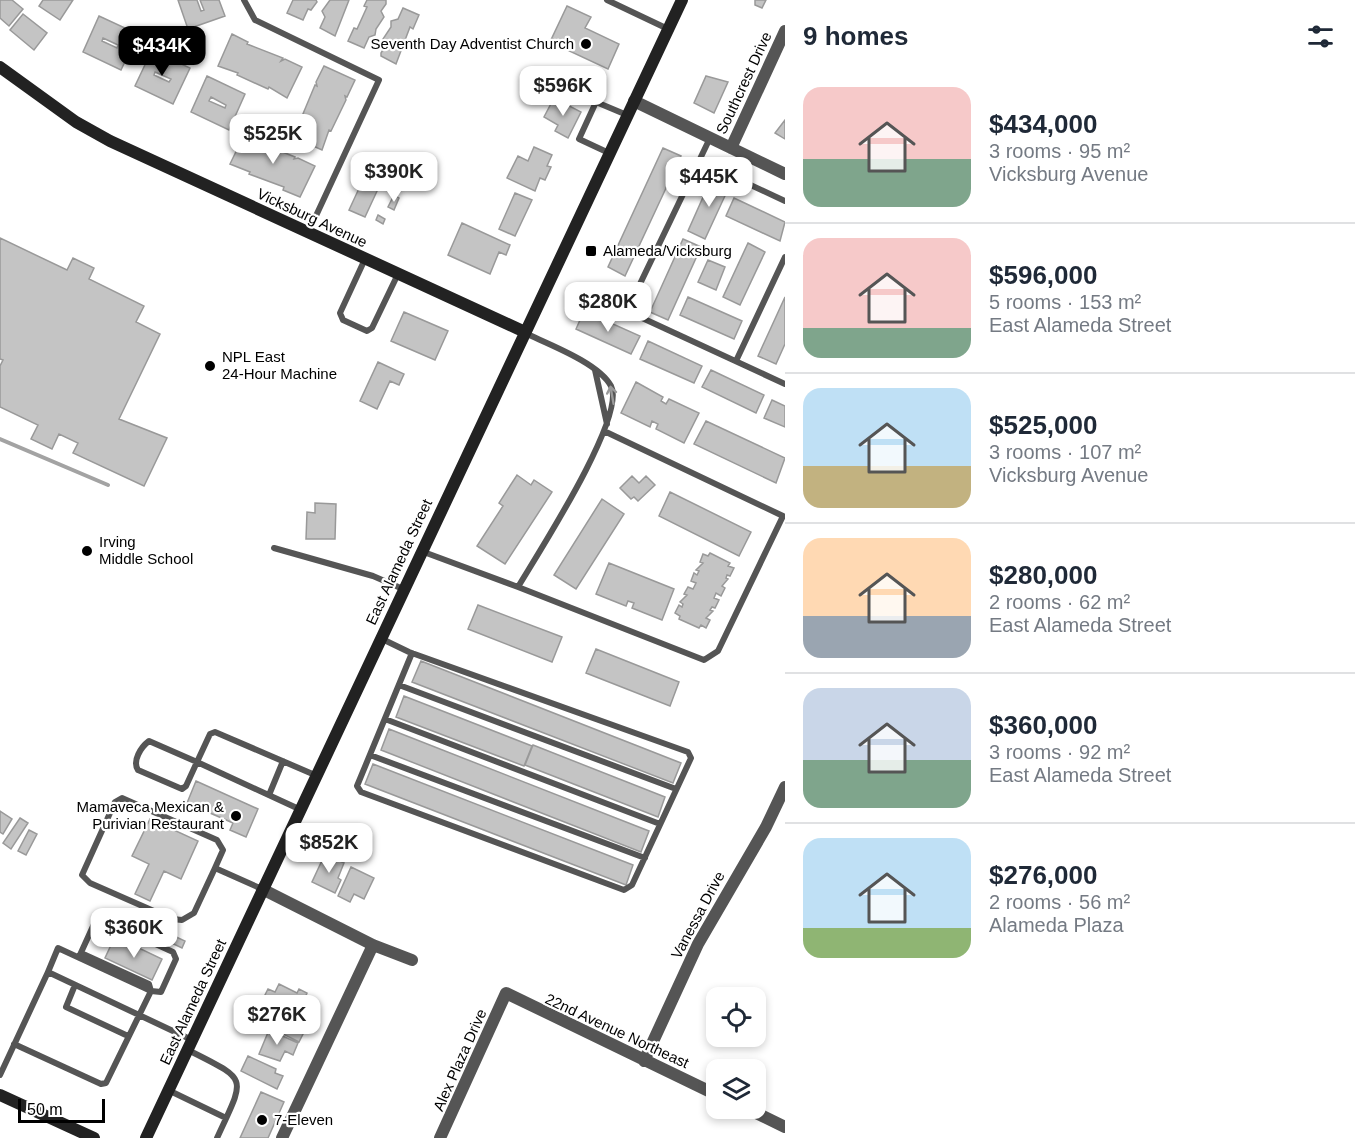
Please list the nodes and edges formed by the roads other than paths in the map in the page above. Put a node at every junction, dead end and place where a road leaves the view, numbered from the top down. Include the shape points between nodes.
1 (244, 0) edge
2 (607, 0) edge
3 (682, 0) edge
4 (668, 29) junction
5 (785, 31) edge
6 (0, 67) edge
7 (634, 101) junction
8 (627, 115) junction
9 (710, 138) junction
10 (730, 148) junction
11 (609, 153) junction
12 (699, 161) junction
13 (785, 174) edge
14 (785, 201) edge
15 (308, 233) junction
16 (785, 257) edge
17 (365, 259) junction
18 (398, 274) junction
19 (525, 332) junction
20 (736, 361) junction
21 (595, 370) junction
22 (785, 384) edge
23 (607, 424) junction
24 (604, 431) junction
25 (274, 548) dead end
26 (421, 550) junction
27 (518, 587) junction
28 (403, 589) junction
29 (380, 638) junction
30 (412, 653) junction
31 (399, 685) junction
32 (385, 719) junction
33 (370, 755) junction
34 (284, 761) junction
35 (197, 762) junction
36 (315, 775) junction
37 (785, 788) edge
38 (676, 789) junction
39 (269, 795) junction
40 (299, 809) junction
41 (660, 824) junction
42 (645, 858) junction
43 (215, 868) junction
44 (262, 889) junction
45 (373, 945) junction
46 (80, 955) junction
47 (412, 960) dead end
48 (48, 972) junction
49 (75, 985) junction
50 (151, 991) junction
51 (506, 993) joint
52 (141, 1015) junction
53 (128, 1036) junction
54 (14, 1044) junction
55 (189, 1045) junction
56 (644, 1061) junction
57 (0, 1075) edge
58 (168, 1090) junction
59 (706, 1090) edge
60 (0, 1095) edge
61 (766, 1117) edge
62 (226, 1118) junction
63 (785, 1126) edge
64 (94, 1138) edge
65 (146, 1138) edge
66 (217, 1138) edge
67 (282, 1138) edge
68 (440, 1138) edge

1 - 15 lane via 255,20 379,80
2 - 4 lane
3 - 4 street, East Alameda Street
4 - 7 street, East Alameda Street
5 - 10 street, Southcrest Drive
6 - 15 street, Vicksburg Avenue via 86,128
7 - 8 street, East Alameda Street
7 - 9 street
8 - 11 street, East Alameda Street
8 - 11 lane via 596,102 579,139
9 - 10 street
9 - 12 lane
10 - 13 street
11 - 19 street, East Alameda Street
12 - 14 lane
12 - 20 lane via 627,311
15 - 17 street, Vicksburg Avenue
16 - 20 lane
17 - 18 street, Vicksburg Avenue
17 - 18 lane via 340,313 343,320 372,328
18 - 19 street, Vicksburg Avenue
19 - 21 lane
19 - 26 street, East Alameda Street
20 - 22 lane
21 - 23 lane
23 -> 21 lane via 614,397 611,386
23 - 24 lane
24 - 27 lane via 573,494
24 - 27 lane via 783,516 718,651 704,660
25 - 28 lane via 373,576
26 - 27 lane
26 - 28 street, East Alameda Street
28 - 29 street, East Alameda Street
29 - 30 lane
29 - 36 street, East Alameda Street
30 - 31 lane
30 - 38 lane via 687,752 691,758
31 - 32 lane
31 - 38 lane
32 - 33 lane
32 - 41 lane
33 - 42 lane
33 - 42 lane via 357,786 361,792 624,890 632,885
34 - 35 lane via 215,732 210,734
34 - 36 lane
34 - 39 lane
35 - 35 lane via 149,741 135,766 182,789
35 - 39 lane
36 - 40 street, East Alameda Street
37 - 56 street, Vanessa Drive via 698,944
38 - 41 lane
39 - 40 lane
40 - 44 street, East Alameda Street
41 - 42 lane
43 - 43 lane via 194,913 182,920 90,883 82,875 115,801 122,798 217,840 223,850
43 - 44 lane
44 - 45 street
44 - 55 street, East Alameda Street
45 - 47 street
45 - 67 street
46 - 48 lane via 58,948
46 - 50 lane
46 - 50 lane via 94,924 101,920 173,952 176,959 161,992
48 - 49 lane
48 - 54 lane
49 - 52 lane
49 - 53 lane via 66,1006
50 - 52 lane
51 - 56 street, 22nd Avenue Northeast
51 - 68 street, Alex Plaza Drive
52 - 53 lane
52 - 55 lane
53 - 54 lane via 106,1083 102,1084
54 - 57 lane
55 - 58 street, East Alameda Street
55 - 62 lane via 233,1073 237,1080 236,1096
56 - 59 street, 22nd Avenue Northeast
58 - 62 lane
58 - 65 street, East Alameda Street
60 - 64 street
61 - 63 street
62 - 66 lane

